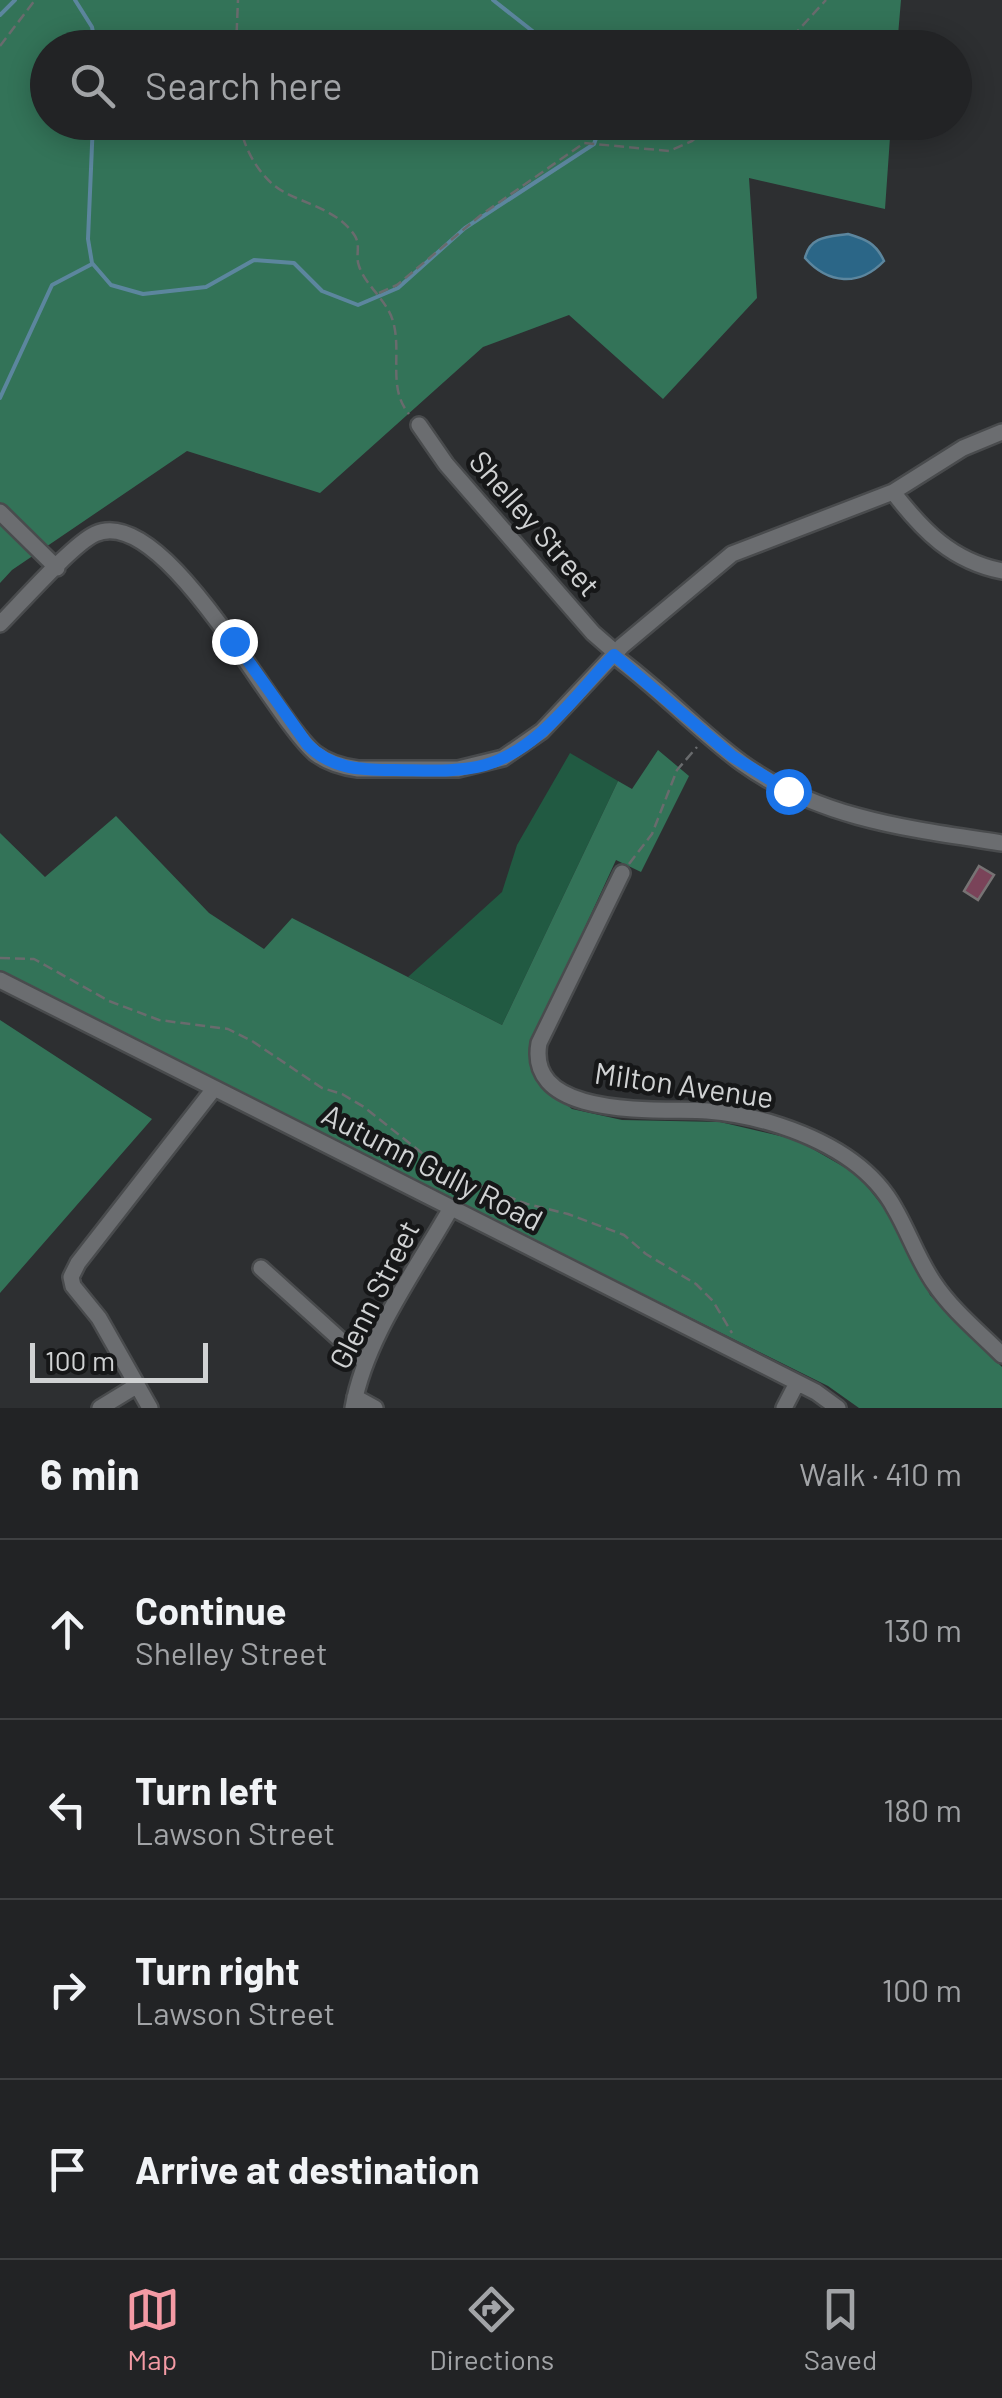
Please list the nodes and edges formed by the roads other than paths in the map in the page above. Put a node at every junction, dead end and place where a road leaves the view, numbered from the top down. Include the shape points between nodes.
1 (418, 425) road end
2 (1002, 432) edge
3 (893, 492) junction
4 (0, 512) edge
5 (58, 568) junction
6 (1002, 571) edge
7 (0, 624) edge
8 (615, 654) junction
9 (1002, 842) edge
10 (622, 873) road end
11 (0, 980) edge
12 (214, 1090) junction
13 (451, 1208) junction
14 (261, 1268) dead end
15 (1002, 1355) edge
16 (365, 1362) junction
17 (798, 1383) junction
18 (136, 1386) junction
19 (354, 1402) edge
20 (100, 1408) edge
21 (150, 1408) edge
22 (375, 1408) edge
23 (784, 1408) edge
24 (838, 1408) edge

1 - 8 street, Shelley Street
2 - 3 street
3 - 6 street via 936,542
3 - 8 street via 732,554
4 - 5 street
5 - 7 street
5 - 8 street via 100,532 142,540 223,626 307,744 344,767 458,769 503,758 542,731
8 - 9 street, Shelley Street via 762,776 826,809 892,827
10 - 15 street, Milton Avenue via 539,1042 539,1062 552,1083 594,1106 760,1120 838,1152 886,1193 936,1286
11 - 12 street, Autumn Gully Road
12 - 13 street, Autumn Gully Road
12 - 18 street via 71,1277
13 - 16 street, Glenn Street
13 - 17 street, Autumn Gully Road
14 - 16 street
16 - 19 street, Glenn Street
17 - 23 street
17 - 24 street, Autumn Gully Road
18 - 20 street
18 - 21 street
19 - 22 street

